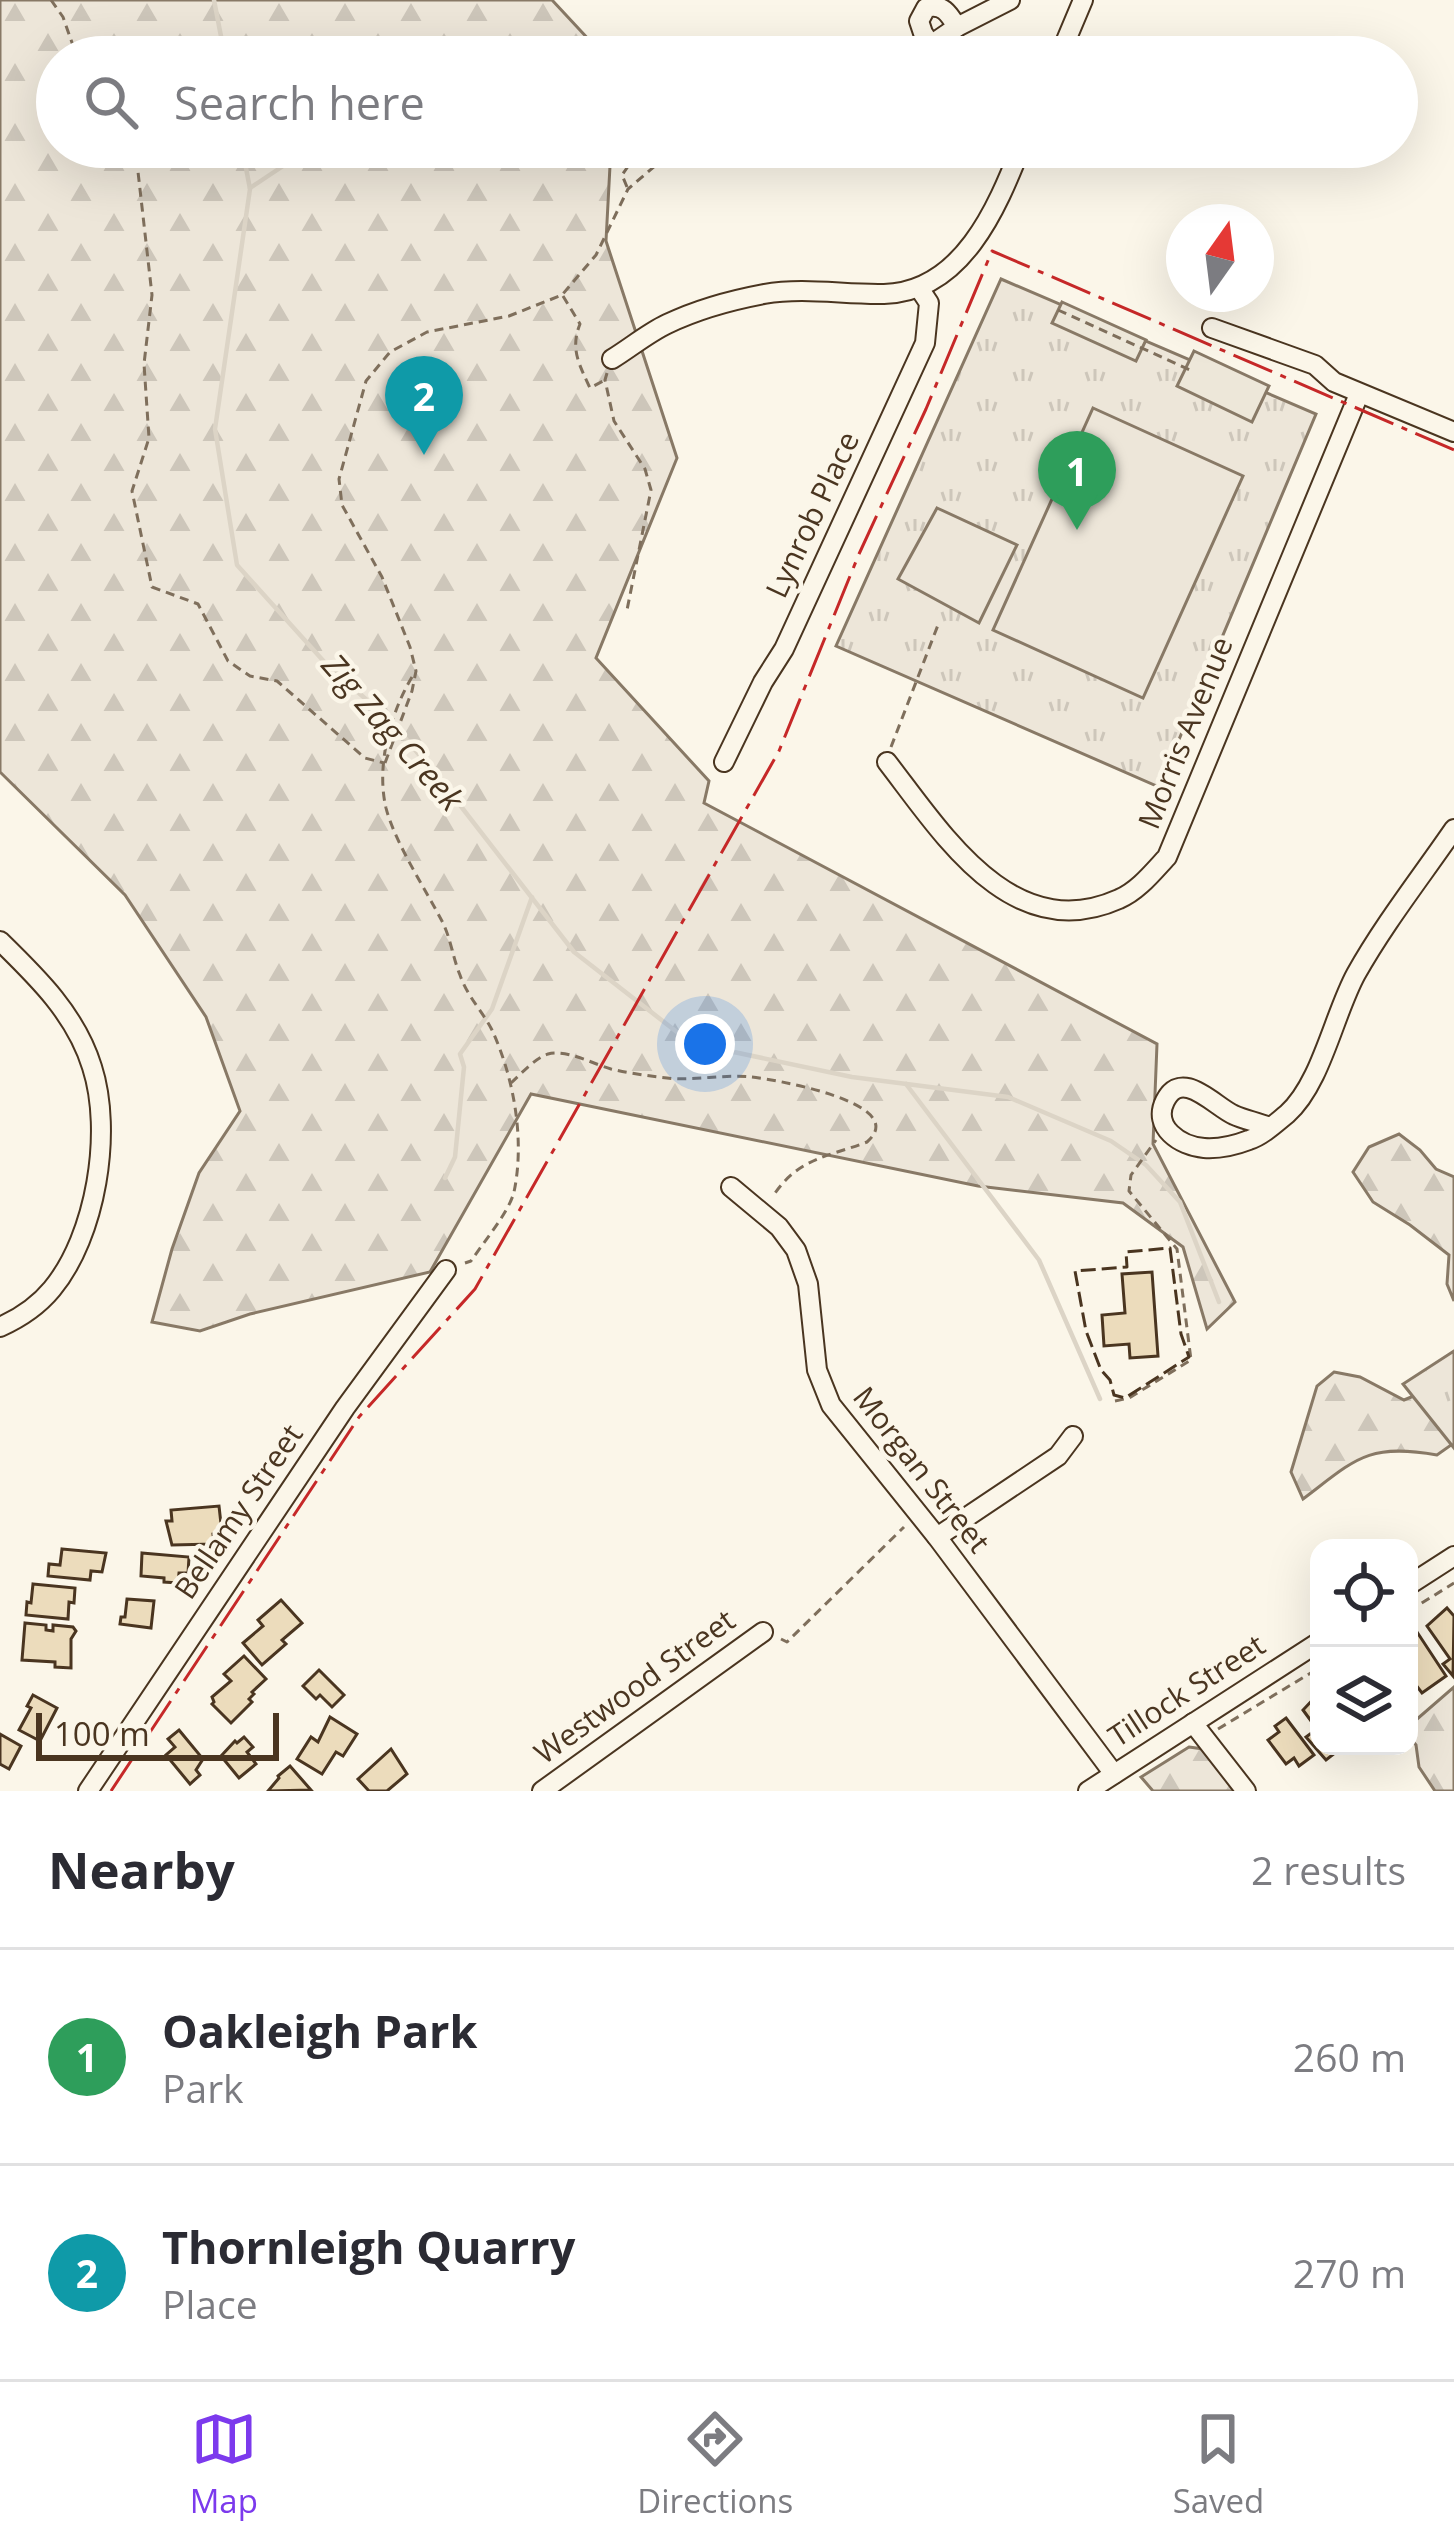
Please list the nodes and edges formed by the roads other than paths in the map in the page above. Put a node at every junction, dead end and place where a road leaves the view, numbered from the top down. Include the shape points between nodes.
1 (1010, 0) edge
2 (1083, 0) edge
3 (957, 27) junction
4 (925, 36) edge
5 (944, 36) edge
6 (1068, 36) edge
7 (1013, 168) edge
8 (919, 288) junction
9 (1212, 328) dead end
10 (612, 359) road end
11 (1359, 394) junction
12 (1454, 432) edge
13 (724, 762) dead end
14 (886, 763) road end
15 (1454, 829) edge
16 (0, 941) edge
17 (1269, 1127) junction
18 (730, 1187) dead end
19 (446, 1270) road end
20 (0, 1327) edge
21 (1073, 1436) dead end
22 (937, 1537) junction
23 (1454, 1556) edge
24 (1418, 1579) edge
25 (763, 1632) road end
26 (1311, 1647) edge
27 (1193, 1723) junction
28 (1114, 1774) junction
29 (88, 1791) edge
30 (542, 1791) edge
31 (1088, 1791) edge
32 (1246, 1791) edge

1 - 3 street
2 - 6 street
3 - 4 street via 946,10 926,8 919,21
3 - 5 street
7 - 8 street via 963,254
8 - 10 street via 794,291 731,302 664,325
8 - 13 street, Lynrob Place via 929,303 926,343
9 - 11 street via 1315,365
11 - 12 street
11 - 14 street, Morris Avenue via 1167,857 1143,882 1121,899 1084,909 1050,910 997,889 956,852
15 - 17 street via 1355,976 1299,1101
16 - 20 street via 72,1023 92,1067 100,1118 97,1180 68,1266 42,1300
17 - 17 street via 1246,1142 1203,1148 1165,1130 1160,1113 1167,1095 1199,1090 1232,1115
18 - 22 street, Morgan Street via 796,1250 820,1385
19 - 29 street, Bellamy Street
21 - 22 street via 1058,1456
22 - 28 street, Morgan Street
23 - 24 street
25 - 30 street, Westwood Street
26 - 27 street, Tillock Street
27 - 28 street, Tillock Street
27 - 32 street
28 - 31 street, Tillock Street

